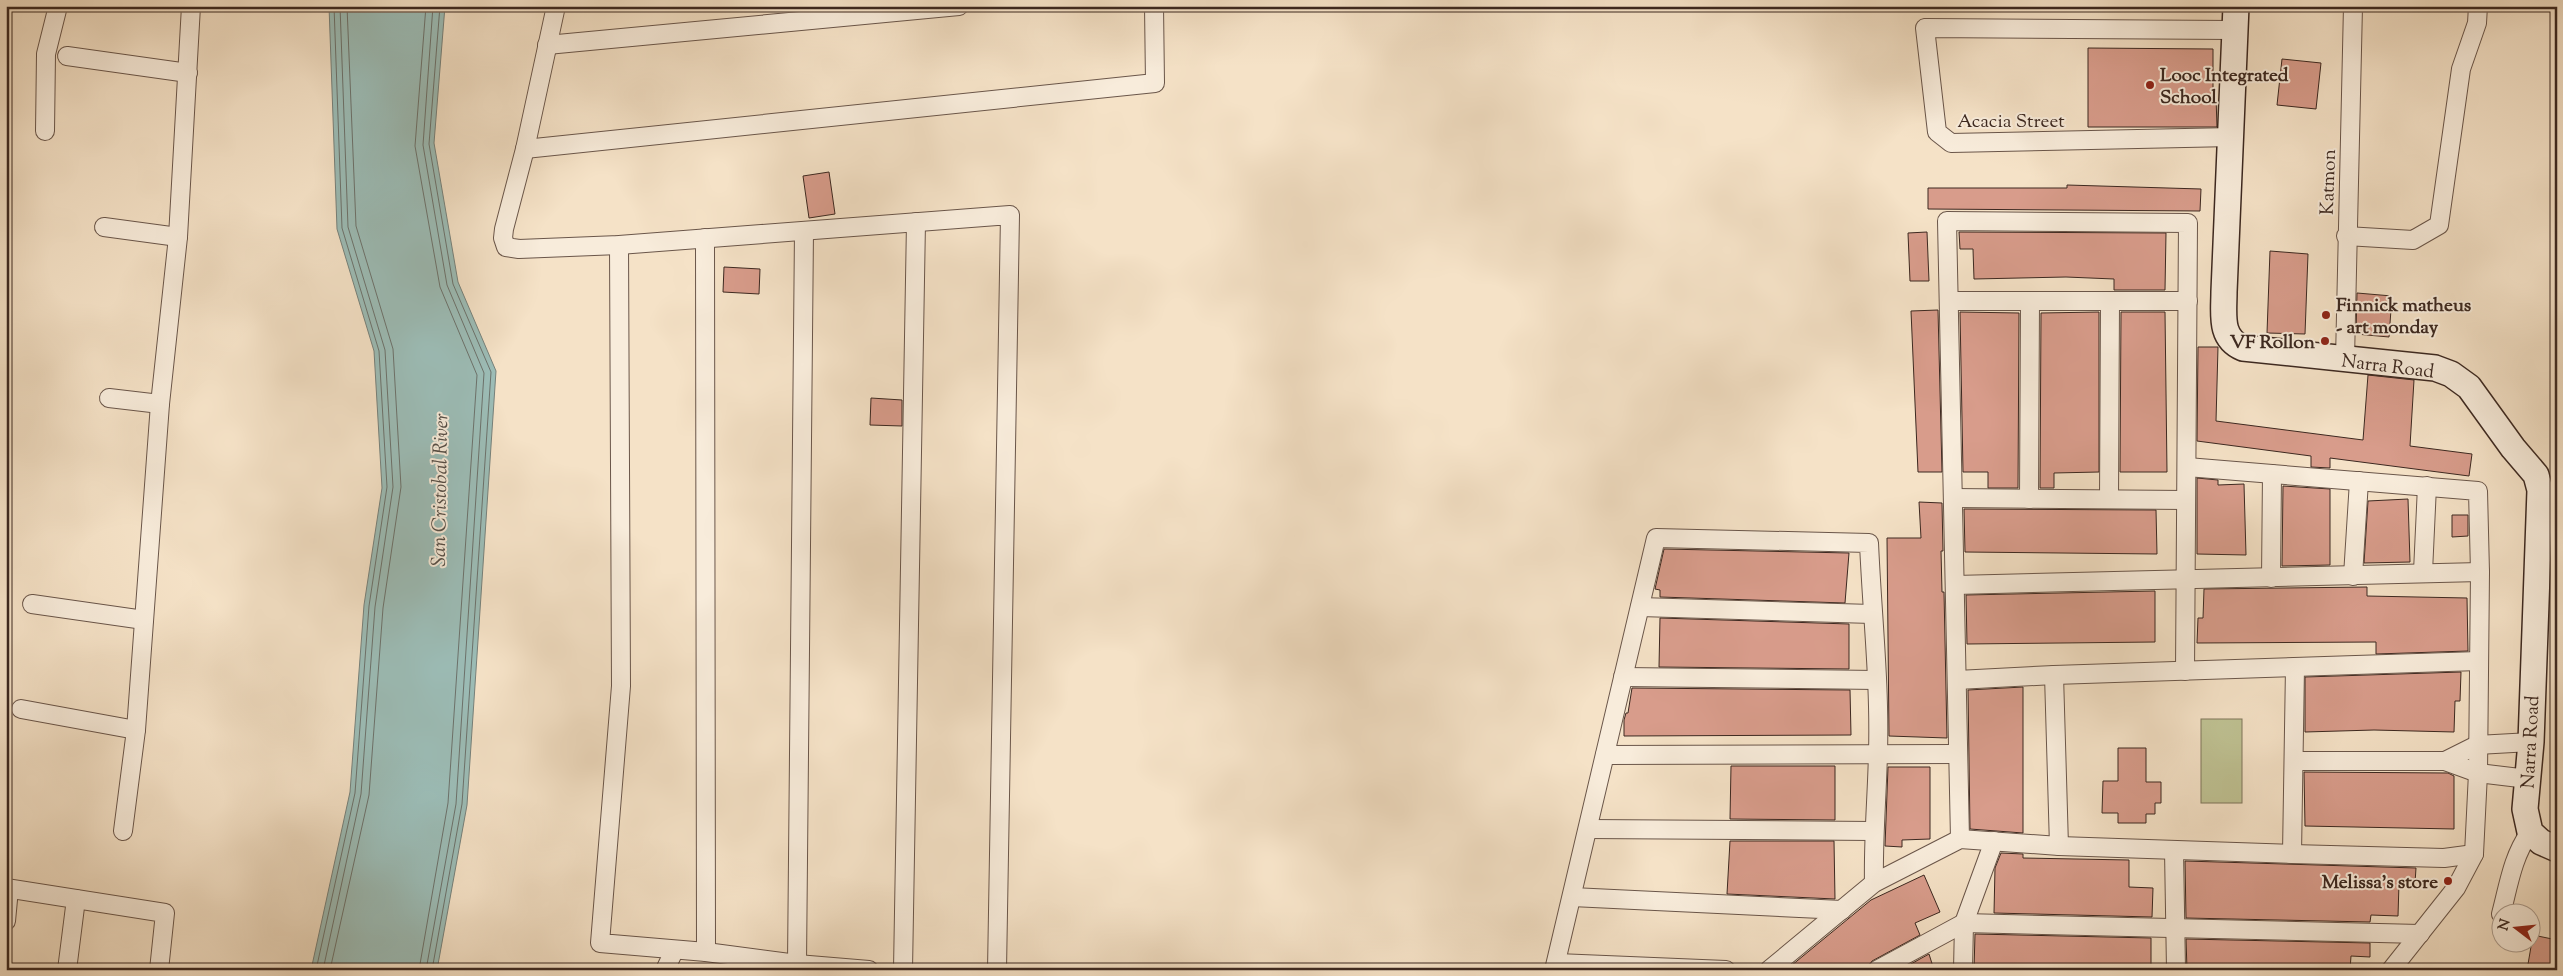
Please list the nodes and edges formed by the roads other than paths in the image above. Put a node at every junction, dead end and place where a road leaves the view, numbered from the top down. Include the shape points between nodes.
1 (58, 6) edge
2 (191, 6) edge
3 (556, 6) edge
4 (959, 6) edge
5 (1154, 6) edge
6 (2353, 6) edge
7 (2478, 6) edge
8 (2235, 18) edge
9 (547, 45) junction
10 (67, 56) dead end
11 (188, 73) junction
12 (45, 132) dead end
13 (2232, 137) junction
14 (525, 149) junction
15 (916, 222) junction
16 (104, 227) dead end
17 (804, 231) junction
18 (178, 236) junction
19 (2346, 236) junction
20 (706, 238) junction
21 (619, 245) junction
22 (1948, 301) junction
23 (2030, 301) junction
24 (2110, 301) junction
25 (2188, 302) junction
26 (2345, 359) junction
27 (109, 398) dead end
28 (160, 404) junction
29 (2187, 467) junction
30 (2272, 474) junction
31 (2359, 481) junction
32 (2427, 486) junction
33 (1953, 498) junction
34 (2029, 499) junction
35 (2109, 499) junction
36 (2186, 500) junction
37 (2423, 572) junction
38 (2480, 572) junction
39 (2353, 576) junction
40 (2271, 578) junction
41 (2186, 580) junction
42 (1955, 585) junction
43 (32, 604) dead end
44 (1640, 607) junction
45 (1872, 614) junction
46 (144, 620) junction
47 (2479, 662) junction
48 (2295, 667) junction
49 (2185, 671) junction
50 (2054, 675) junction
51 (1623, 677) junction
52 (1878, 680) junction
53 (1957, 680) junction
54 (20, 709) dead end
55 (136, 730) junction
56 (2531, 742) junction
57 (2477, 745) junction
58 (1878, 754) junction
59 (1958, 754) junction
60 (1605, 755) junction
61 (2295, 761) junction
62 (2445, 761) junction
63 (2478, 773) junction
64 (2528, 779) junction
65 (1588, 829) junction
66 (123, 831) dead end
67 (1873, 832) junction
68 (2530, 832) junction
69 (1960, 839) junction
70 (1994, 842) junction
71 (2059, 846) junction
72 (2557, 849) edge
73 (2174, 850) junction
74 (2292, 854) junction
75 (2474, 854) junction
76 (1874, 883) junction
77 (8, 889) edge
78 (1572, 897) junction
79 (76, 899) junction
80 (2503, 904) edge
81 (1842, 910) junction
82 (6, 921) edge
83 (1964, 923) junction
84 (2176, 928) junction
85 (2420, 934) junction
86 (674, 950) junction
87 (706, 952) junction
88 (797, 964) junction
89 (1555, 966) edge
90 (68, 970) edge
91 (159, 970) edge
92 (665, 970) edge
93 (869, 970) edge
94 (904, 970) edge
95 (997, 970) edge
96 (1726, 970) edge
97 (1769, 970) edge
98 (1877, 970) edge
99 (1963, 970) edge
100 (2176, 970) edge
101 (2391, 970) edge

1 - 12 street via 46,54
2 - 11 street
3 - 9 street
4 - 9 street
5 - 14 street via 1155,83
6 - 19 street, Katmon
7 - 19 street via 2478,23 2461,69 2439,225 2413,240
8 - 13 main road, Narra Road
8 - 13 street, Acacia Street via 1925,28 1937,132 1951,143
9 - 14 street
10 - 11 street
11 - 18 street
13 - 26 main road, Narra Road via 2224,292 2226,334 2243,348
14 - 21 street via 504,229 506,247
15 - 17 street
15 - 94 street
15 - 95 street via 1010,215
16 - 18 street
17 - 20 street
17 - 88 street
18 - 28 street
19 - 26 street, Katmon
20 - 21 street
20 - 87 street
21 - 86 street via 620,686 600,943
22 - 23 street
22 - 25 street via 1947,222 1956,222 2188,223
22 - 33 street
23 - 24 street
23 - 34 street
24 - 25 street
24 - 35 street
25 - 29 street
26 - 56 main road, Narra Road via 2436,368 2462,380 2536,475 2540,490
27 - 28 street
28 - 46 street
29 - 30 street
29 - 36 street
30 - 31 street
30 - 40 street
31 - 32 street
31 - 39 street
32 - 37 street
32 - 38 street via 2478,491
33 - 34 street
33 - 42 street
34 - 35 street
35 - 36 street
36 - 41 street
37 - 38 street
37 - 39 street
38 - 47 street
39 - 40 street
40 - 41 street
41 - 42 street
41 - 49 street
42 - 53 street
43 - 46 street
44 - 45 street
44 - 45 street via 1656,538 1869,543
44 - 51 street
45 - 52 street
46 - 55 street
47 - 48 street
47 - 57 street
48 - 49 street
48 - 61 street
49 - 50 street
50 - 53 street
50 - 71 street
51 - 52 street
51 - 60 street
52 - 58 street
53 - 59 street
54 - 55 street
55 - 66 street
56 - 57 street
56 - 64 main road, Narra Road
57 - 62 street
57 - 63 street
58 - 59 street
58 - 60 street
58 - 67 street
59 - 69 street
60 - 65 street
61 - 62 street
61 - 74 street
62 - 63 street
63 - 64 street
63 - 75 street
64 - 68 main road, Narra Road via 2525,809
65 - 67 street
65 - 78 street
67 - 76 street
68 - 72 main road via 2541,842
68 - 80 street via 2511,868
69 - 70 street
69 - 76 street
70 - 71 street
70 - 83 street
71 - 73 street
73 - 74 street
73 - 84 street
74 - 75 street via 2444,858
75 - 85 street via 2456,888
76 - 81 street
77 - 79 street
77 - 82 street
78 - 81 street
78 - 89 street
79 - 90 street
79 - 91 street via 166,913
81 - 97 street
83 - 84 street
83 - 98 street
83 - 99 street
84 - 85 street
84 - 100 street
85 - 101 street
86 - 87 street
86 - 92 street
87 - 88 street
88 - 93 street
89 - 96 street

